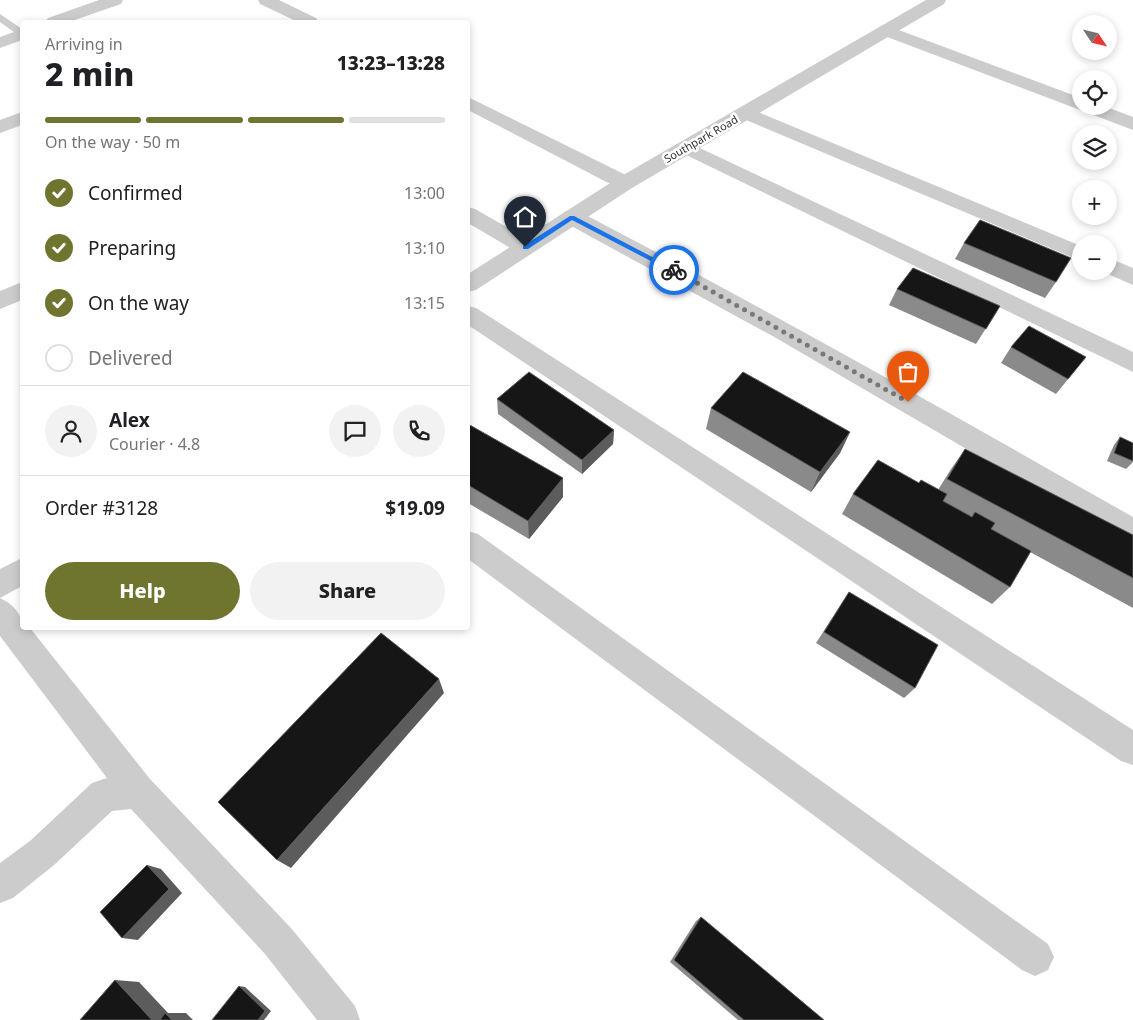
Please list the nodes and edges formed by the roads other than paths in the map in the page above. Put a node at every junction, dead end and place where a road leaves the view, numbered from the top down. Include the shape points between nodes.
1 (115, 0) edge
2 (266, 0) edge
3 (938, 0) edge
4 (0, 18) edge
5 (60, 20) edge
6 (306, 20) edge
7 (888, 31) junction
8 (20, 33) edge
9 (20, 35) edge
10 (0, 43) edge
11 (1072, 101) edge
12 (470, 104) edge
13 (746, 113) junction
14 (1110, 115) edge
15 (20, 119) edge
16 (1133, 124) edge
17 (0, 127) edge
18 (687, 148) junction
19 (625, 183) junction
20 (470, 215) edge
21 (572, 217) junction
22 (525, 247) junction
23 (1072, 250) edge
24 (1117, 270) edge
25 (1133, 277) edge
26 (470, 283) edge
27 (20, 291) edge
28 (0, 302) edge
29 (470, 315) edge
30 (1133, 363) edge
31 (1133, 531) edge
32 (470, 544) edge
33 (20, 572) edge
34 (0, 585) edge
35 (0, 612) edge
36 (1133, 749) edge
37 (138, 791) junction
38 (0, 885) edge
39 (1035, 957) dead end
40 (342, 1020) edge

1 - 5 street
2 - 6 street
3 - 7 street, Southpark Road
4 - 8 lane
7 - 11 street
7 - 13 street, Southpark Road
9 - 10 street
12 - 19 street
13 - 18 street, Southpark Road
13 - 23 street
14 - 16 street
15 - 17 street
18 - 19 street, Southpark Road
18 - 30 street
19 - 21 street, Southpark Road
20 - 22 street
21 - 22 street, Southpark Road
21 - 31 street via 694,281
22 - 26 street, Southpark Road
24 - 25 street
27 - 28 street
29 - 36 street
32 - 39 street
33 - 34 street
35 - 37 street
37 - 38 street via 104,794 42,853
37 - 40 street via 278,941

